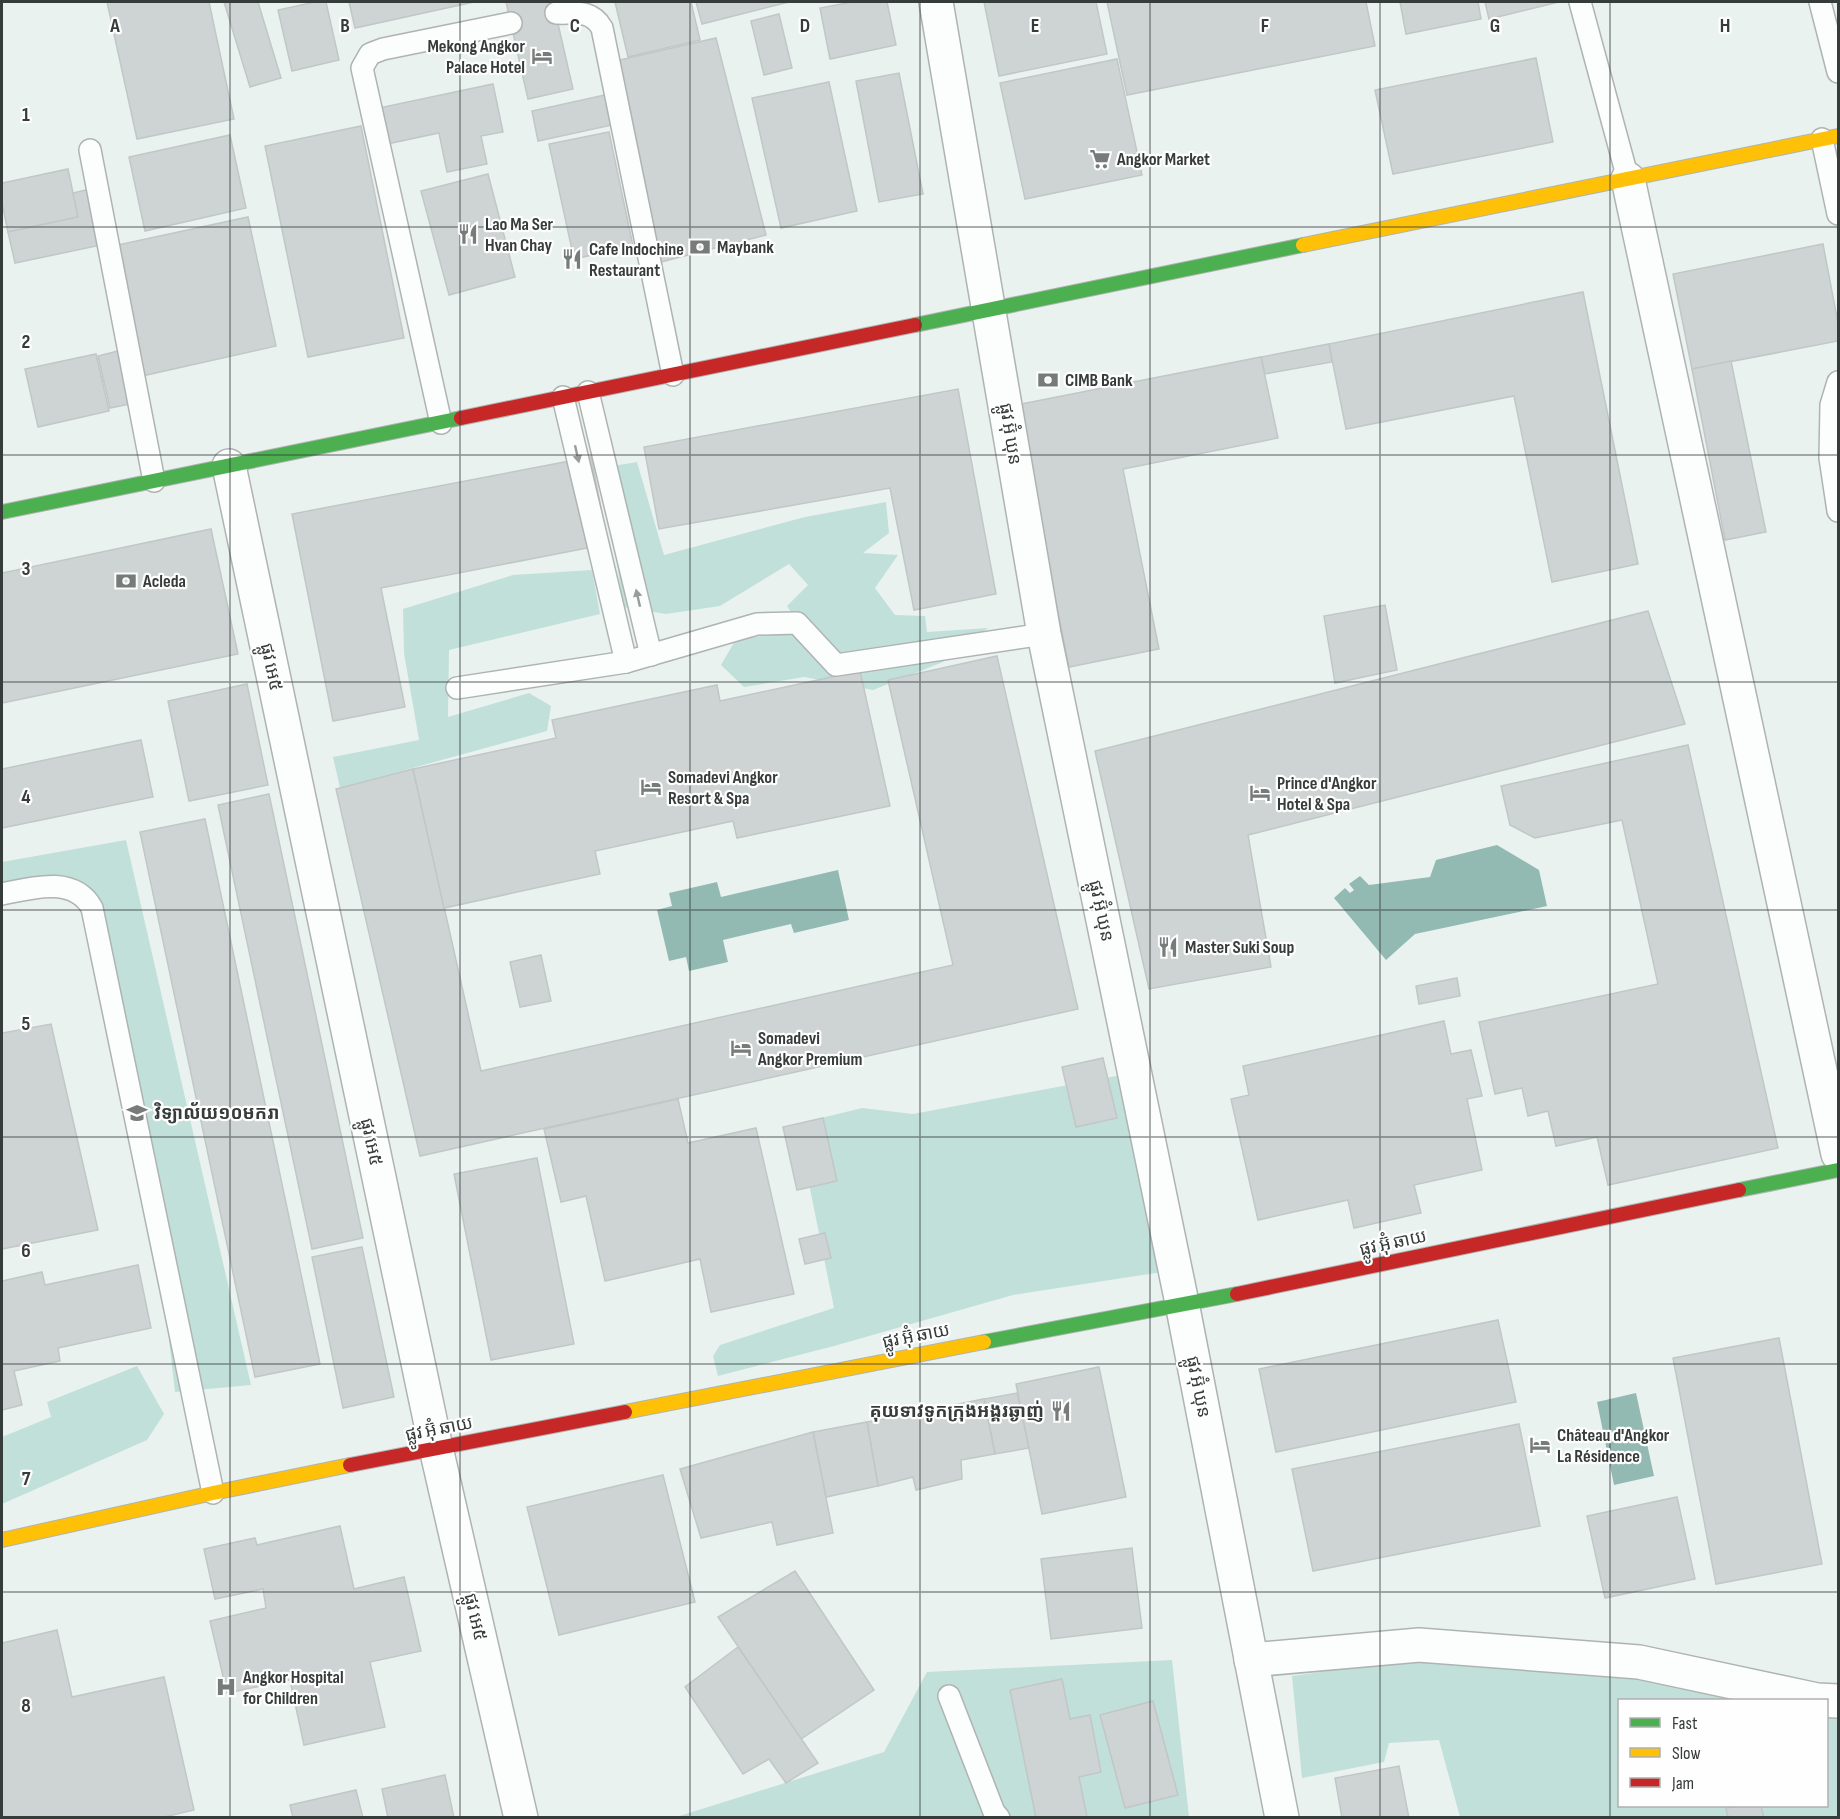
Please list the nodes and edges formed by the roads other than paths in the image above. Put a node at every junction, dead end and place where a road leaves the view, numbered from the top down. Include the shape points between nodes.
1 (936, 2) edge
2 (1580, 2) edge
3 (1820, 2) edge
4 (556, 14) dead end
5 (512, 23) dead end
6 (1839, 72) edge
7 (1830, 138) edge
8 (90, 150) dead end
9 (1628, 179) junction
10 (1839, 214) edge
11 (990, 310) junction
12 (673, 375) junction
13 (1839, 382) edge
14 (588, 392) junction
15 (563, 397) junction
16 (441, 423) junction
17 (229, 466) junction
18 (154, 481) junction
19 (1839, 511) edge
20 (2, 512) edge
21 (1044, 634) junction
22 (651, 655) junction
23 (626, 662) junction
24 (457, 688) dead end
25 (2, 894) edge
26 (1839, 1154) edge
27 (1839, 1170) edge
28 (1182, 1303) junction
29 (436, 1448) junction
30 (213, 1493) junction
31 (2, 1540) edge
32 (1251, 1660) junction
33 (949, 1696) dead end
34 (1812, 1699) edge
35 (521, 1818) edge
36 (999, 1818) edge
37 (1282, 1818) edge

1 - 11 street, ផ្លូវ អ៊ុំ ឃុន
2 - 9 lane
3 - 6 lane
4 - 12 lane via 589,14 603,28
5 - 16 lane via 383,49 370,54 362,68
7 - 9 main road
7 - 10 lane
8 - 18 lane
9 - 11 main road
9 - 26 street
11 - 12 main road
11 - 21 street, ផ្លូវ អ៊ុំ ឃុន
12 - 14 main road
13 - 19 lane via 1831,405 1830,458
14 - 15 main road
22 -> 14 lane
15 - 16 main road
15 -> 23 lane
16 - 17 main road
17 - 18 main road
17 - 29 street, ផ្លូវ អេ៥
18 - 20 main road
21 - 22 lane via 836,664 797,623 757,624
21 - 28 street, ផ្លូវ អ៊ុំ ឃុន
22 - 23 lane
23 - 24 lane
25 - 30 lane via 60,886 81,894 92,908
27 - 28 main road, ផ្លូវ អ៊ុំ ឆាយ
28 - 29 main road, ផ្លូវ អ៊ុំ ឆាយ
28 - 32 street, ផ្លូវ អ៊ុំ ឃុន
29 - 30 main road, ផ្លូវ អ៊ុំ ឆាយ
29 - 35 street, ផ្លូវ អេ៥
30 - 31 main road, ផ្លូវ អ៊ុំ ឆាយ
32 - 34 street via 1419,1645 1639,1662
32 - 37 street, ផ្លូវ អ៊ុំ ឃុន
33 - 36 lane

